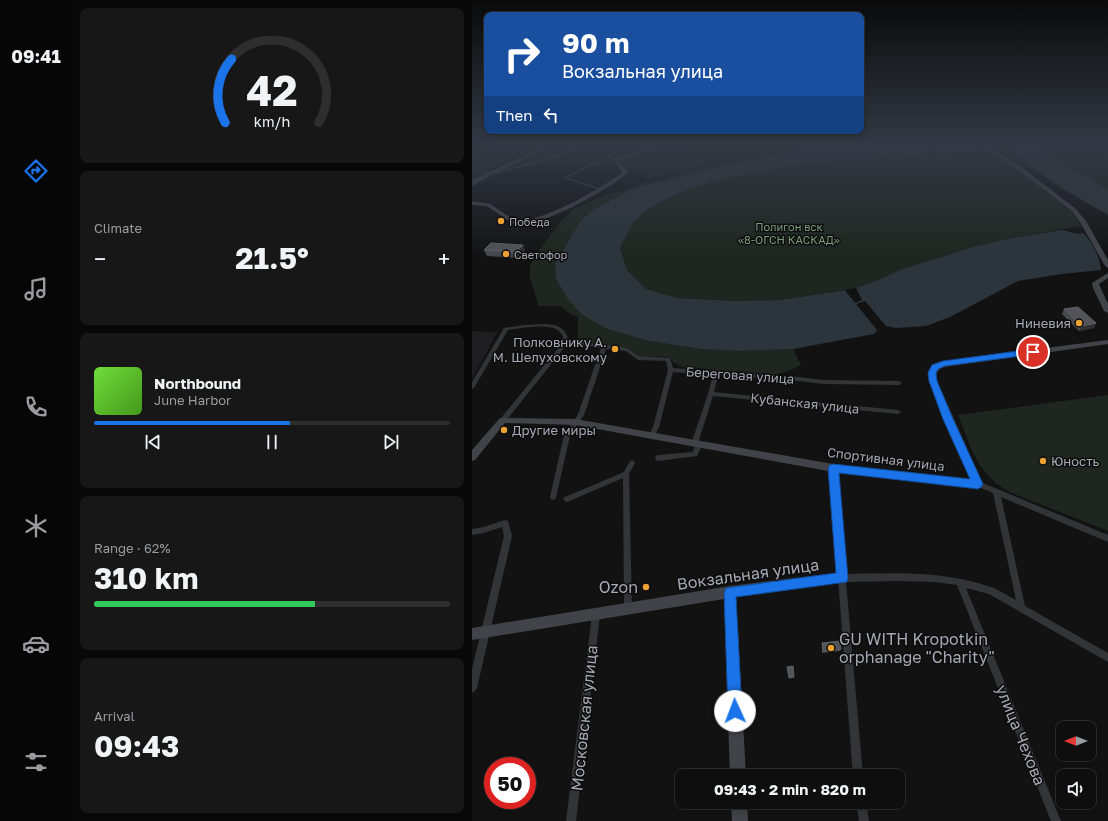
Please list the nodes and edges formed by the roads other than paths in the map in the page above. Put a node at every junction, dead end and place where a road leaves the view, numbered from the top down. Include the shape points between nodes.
1 (578, 182) edge
2 (610, 182) edge
3 (1038, 182) edge
4 (599, 189) junction
5 (473, 204) edge
6 (1108, 266) edge
7 (1108, 275) edge
8 (1108, 311) edge
9 (567, 341) junction
10 (1108, 342) edge
11 (604, 348) junction
12 (672, 370) junction
13 (716, 372) junction
14 (899, 383) dead end
15 (472, 387) edge
16 (711, 394) junction
17 (898, 412) dead end
18 (503, 420) junction
19 (575, 422) junction
20 (652, 435) junction
21 (697, 444) junction
22 (472, 457) edge
23 (658, 458) dead end
24 (632, 463) dead end
25 (833, 468) junction
26 (626, 474) junction
27 (978, 484) junction
28 (996, 491) junction
29 (553, 497) dead end
30 (567, 499) dead end
31 (472, 532) edge
32 (1108, 539) edge
33 (842, 578) junction
34 (960, 582) junction
35 (730, 592) junction
36 (1021, 607) junction
37 (628, 609) junction
38 (596, 615) junction
39 (485, 633) junction
40 (472, 634) edge
41 (1108, 658) edge
42 (472, 688) edge
43 (738, 769) edge
44 (857, 769) edge
45 (739, 809) edge
46 (862, 809) edge
47 (571, 821) edge
48 (740, 821) edge
49 (864, 821) edge
50 (1056, 821) edge

1 - 4 street
2 - 4 main road
3 - 6 main road via 1074,210
4 - 5 main road via 524,225 512,222 488,205
7 - 8 main road via 1095,283
9 - 11 street, Береговая улица
9 - 15 street via 563,332 556,327 506,329
9 - 18 street
10 - 27 main road via 935,367 932,373 933,381
11 - 12 street, Береговая улица via 627,350 638,358 668,359
11 - 19 street via 581,415
12 - 13 street, Береговая улица
12 - 20 street
13 - 14 street, Береговая улица via 823,382
13 - 16 street
16 - 17 street, Кубанская улица
16 - 21 street
18 - 19 main road, Спортивная улица
18 - 22 main road
19 - 20 main road, Спортивная улица
19 - 29 street via 567,435
20 - 21 main road, Спортивная улица
21 - 23 street via 695,454
21 - 25 main road, Спортивная улица
24 - 26 street
25 - 27 main road, Спортивная улица
25 - 33 main road
26 - 30 street
26 - 37 street
27 - 28 street, Спортивная улица
28 - 32 street, Спортивная улица
28 - 36 street
31 - 39 street via 505,523 508,536
33 - 34 street, Вокзальная улица via 935,578
33 - 35 main road, Вокзальная улица
33 - 44 street
34 - 36 street, Вокзальная улица via 991,591
34 - 50 street, улица Чехова
35 - 37 main road, Вокзальная улица
35 - 43 main road
36 - 41 street, Вокзальная улица
37 - 38 main road, Вокзальная улица
38 - 39 main road, Вокзальная улица
38 - 47 street, Московская улица
39 - 40 main road, Вокзальная улица
39 - 42 street
45 - 48 main road
46 - 49 street

